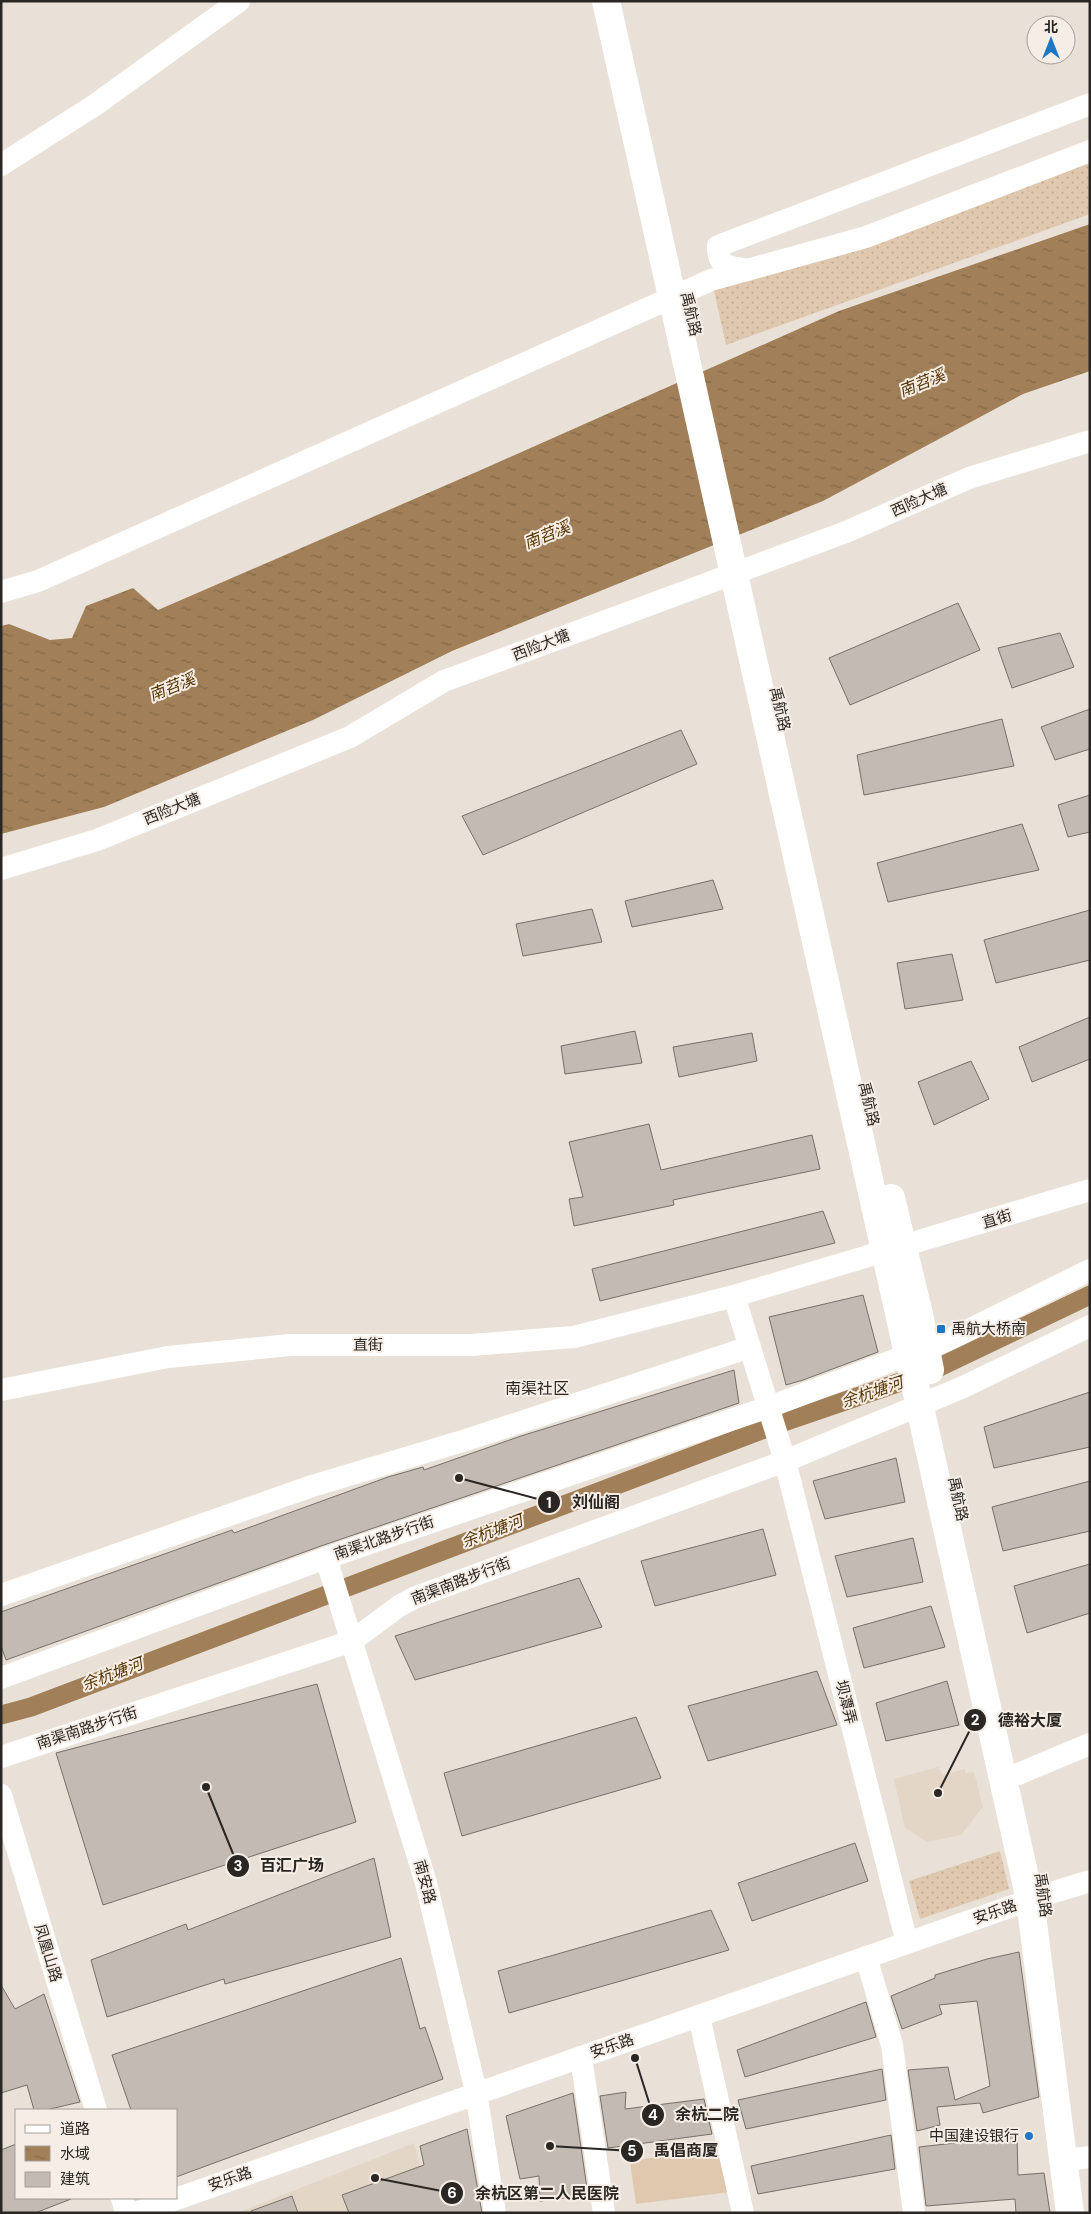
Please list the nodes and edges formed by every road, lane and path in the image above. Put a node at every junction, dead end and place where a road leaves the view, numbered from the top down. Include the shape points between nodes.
1 (239, 1) edge
2 (615, 8) edge
3 (1090, 104) edge
4 (1090, 151) edge
5 (1, 165) edge
6 (749, 270) junction
7 (1090, 441) edge
8 (1, 592) edge
9 (1, 869) edge
10 (1090, 1190) edge
11 (894, 1250) junction
12 (1090, 1270) edge
13 (734, 1296) junction
14 (1090, 1326) edge
15 (750, 1347) junction
16 (1, 1390) edge
17 (770, 1410) junction
18 (930, 1413) junction
19 (784, 1461) junction
20 (326, 1558) junction
21 (1, 1595) edge
22 (350, 1637) junction
23 (1, 1678) edge
24 (1090, 1744) edge
25 (1, 1757) edge
26 (1018, 1774) junction
27 (1, 1795) edge
28 (1090, 1881) edge
29 (1037, 1897) junction
30 (907, 1943) junction
31 (866, 1957) junction
32 (699, 2016) junction
33 (582, 2057) junction
34 (476, 2092) junction
35 (96, 2109) edge
36 (1082, 2158) edge
37 (178, 2198) edge
38 (122, 2199) edge
39 (175, 2199) edge
40 (126, 2213) edge
41 (136, 2213) edge
42 (495, 2213) edge
43 (604, 2213) edge
44 (743, 2213) edge
45 (914, 2213) edge
46 (1070, 2213) edge
47 (1081, 2213) edge

1 - 5 street via 96,105
2 - 11 main road, 禹航路
3 - 6 street via 718,246 718,258 724,265
4 - 6 street via 866,237
6 - 8 street via 712,280 47,577
7 - 9 street, 西险大塘 via 969,478 846,532 444,681 350,737 97,840
10 - 11 street, 直街
11 - 13 street, 直街
11 - 18 main road, 禹航路
12 - 17 street, 南渠北路步行街 via 948,1340
13 - 15 street, 坝潭弄
13 - 16 street, 直街 via 574,1337 470,1345 290,1345 168,1356
14 - 19 street, 南渠南路步行街 via 961,1388
15 - 17 street, 坝潭弄
15 - 21 street via 466,1440 312,1486
17 - 19 street, 坝潭弄
17 - 20 street, 南渠北路步行街
18 - 26 main road, 禹航路
18 - 29 main road, 禹航路
19 - 22 street, 南渠南路步行街 via 416,1596
19 - 30 street, 坝潭弄
20 - 22 street, 南安路
20 - 23 street, 南渠北路步行街
22 - 25 street, 南渠南路步行街
22 - 34 street, 南安路 via 426,1883
24 - 26 street
26 - 29 main road, 禹航路 via 1042,1880
27 - 35 street, 凤凰山路
28 - 29 street, 安乐路
29 - 30 street, 安乐路
29 - 36 main road, 禹航路
29 - 46 main road, 禹航路
30 - 31 street, 安乐路
31 - 32 street, 安乐路
31 - 45 street via 892,2045
32 - 33 street, 安乐路
32 - 44 street
33 - 34 street, 安乐路
33 - 43 street
34 - 37 street, 安乐路
34 - 42 street, 南安路
36 - 47 main road, 禹航路
38 - 40 street
39 - 41 street, 安乐路

